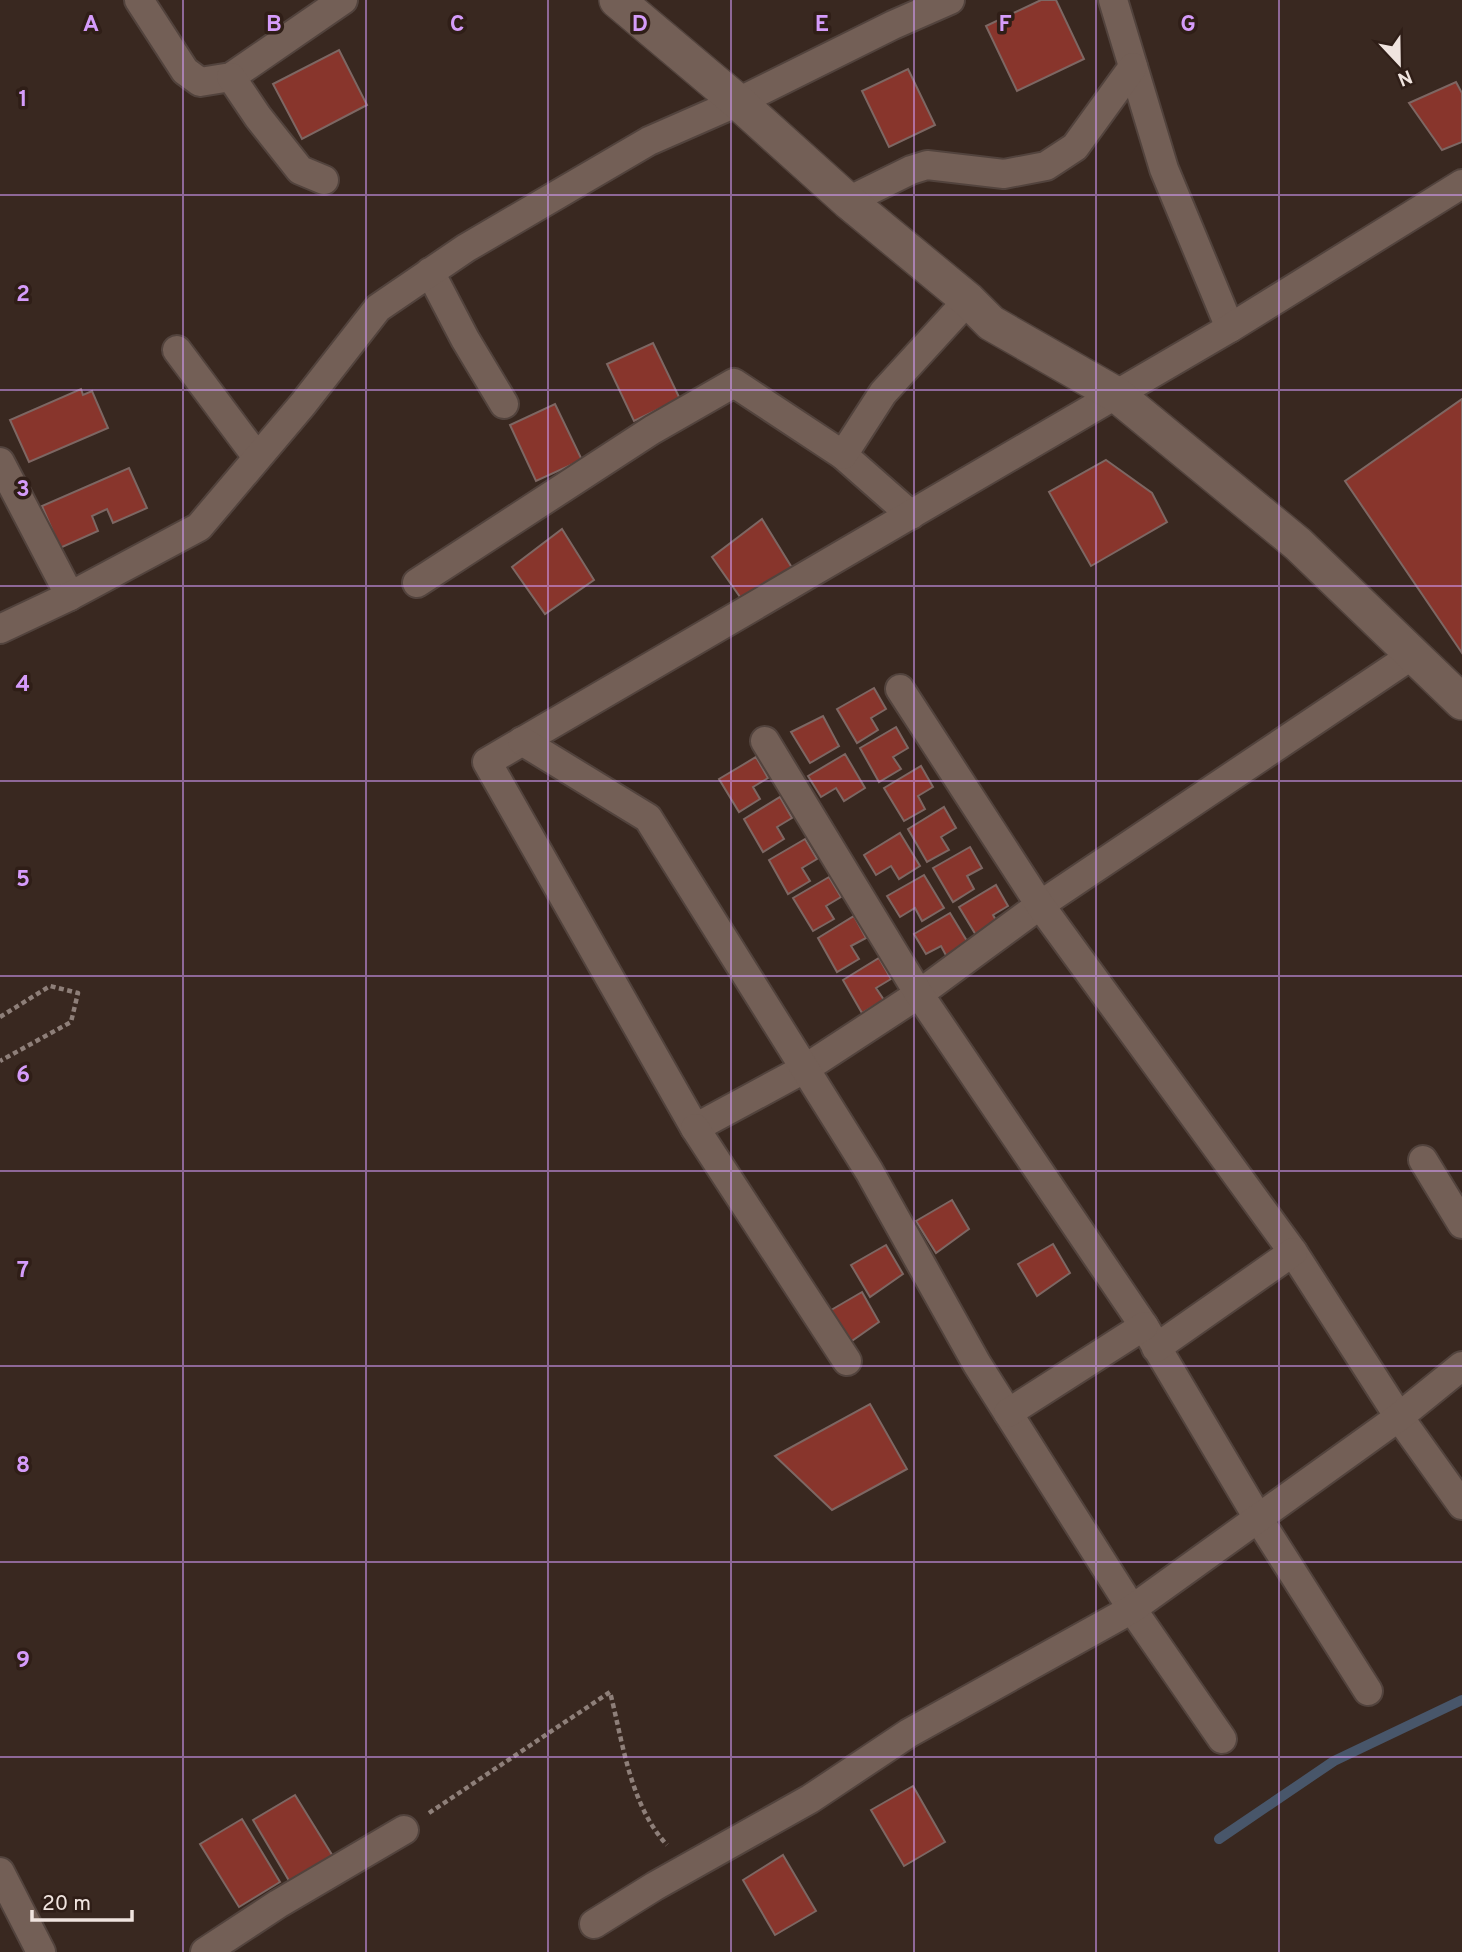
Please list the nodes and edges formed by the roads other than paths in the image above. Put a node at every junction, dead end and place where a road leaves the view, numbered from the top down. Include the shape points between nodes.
1 (139, 0) edge
2 (343, 0) edge
3 (617, 0) edge
4 (950, 0) edge
5 (1113, 0) edge
6 (1133, 67) junction
7 (231, 77) junction
8 (738, 102) junction
9 (324, 180) dead end
10 (1462, 184) edge
11 (848, 201) junction
12 (430, 272) junction
13 (968, 300) junction
14 (1230, 328) junction
15 (177, 350) dead end
16 (1117, 396) junction
17 (504, 404) dead end
18 (843, 455) junction
19 (257, 457) junction
20 (0, 462) edge
21 (911, 515) junction
22 (417, 583) dead end
23 (70, 596) junction
24 (0, 629) edge
25 (1411, 656) junction
26 (900, 689) dead end
27 (1458, 691) edge
28 (522, 741) junction
29 (765, 741) dead end
30 (1040, 905) junction
31 (919, 994) junction
32 (806, 1068) junction
33 (695, 1128) junction
34 (1423, 1160) dead end
35 (1462, 1224) edge
36 (1293, 1252) junction
37 (1150, 1337) junction
38 (847, 1361) dead end
39 (1462, 1366) edge
40 (1008, 1413) junction
41 (1399, 1417) junction
42 (1462, 1505) edge
43 (1258, 1518) junction
44 (1132, 1609) junction
45 (1368, 1691) dead end
46 (1222, 1739) dead end
47 (404, 1830) road end
48 (0, 1872) edge
49 (594, 1924) dead end
50 (41, 1952) edge
51 (205, 1952) edge

1 - 7 street via 185,71 200,82
2 - 7 street
3 - 8 street
4 - 8 street
5 - 6 street
6 - 11 street via 1075,147 1046,166 1004,174 927,165
6 - 14 street via 1164,169
7 - 9 street via 300,170
8 - 11 street
8 - 12 street via 649,141
10 - 14 street
11 - 13 street
12 - 17 street
12 - 19 street via 378,307
13 - 16 street via 991,323
13 - 18 street via 883,393
14 - 16 street
15 - 19 street
16 - 21 street
16 - 25 street via 1298,544
18 - 21 street
18 - 22 street via 734,383 652,430
19 - 23 street via 199,527
20 - 23 street
21 - 28 street
23 - 24 street
25 - 27 street
25 - 30 street
26 - 30 street
28 - 32 street via 648,818
28 - 33 street via 486,762
29 - 31 street
30 - 31 street
30 - 36 street
31 - 32 street
31 - 37 street
32 - 33 street
32 - 40 street
33 - 38 street
34 - 35 street
36 - 37 street
36 - 41 street
37 - 40 street
37 - 43 street
39 - 41 street
40 - 44 street
41 - 42 street
41 - 43 street
43 - 44 street
43 - 45 street
44 - 46 street
44 - 49 street via 909,1733 810,1799
47 - 51 street
48 - 50 street

